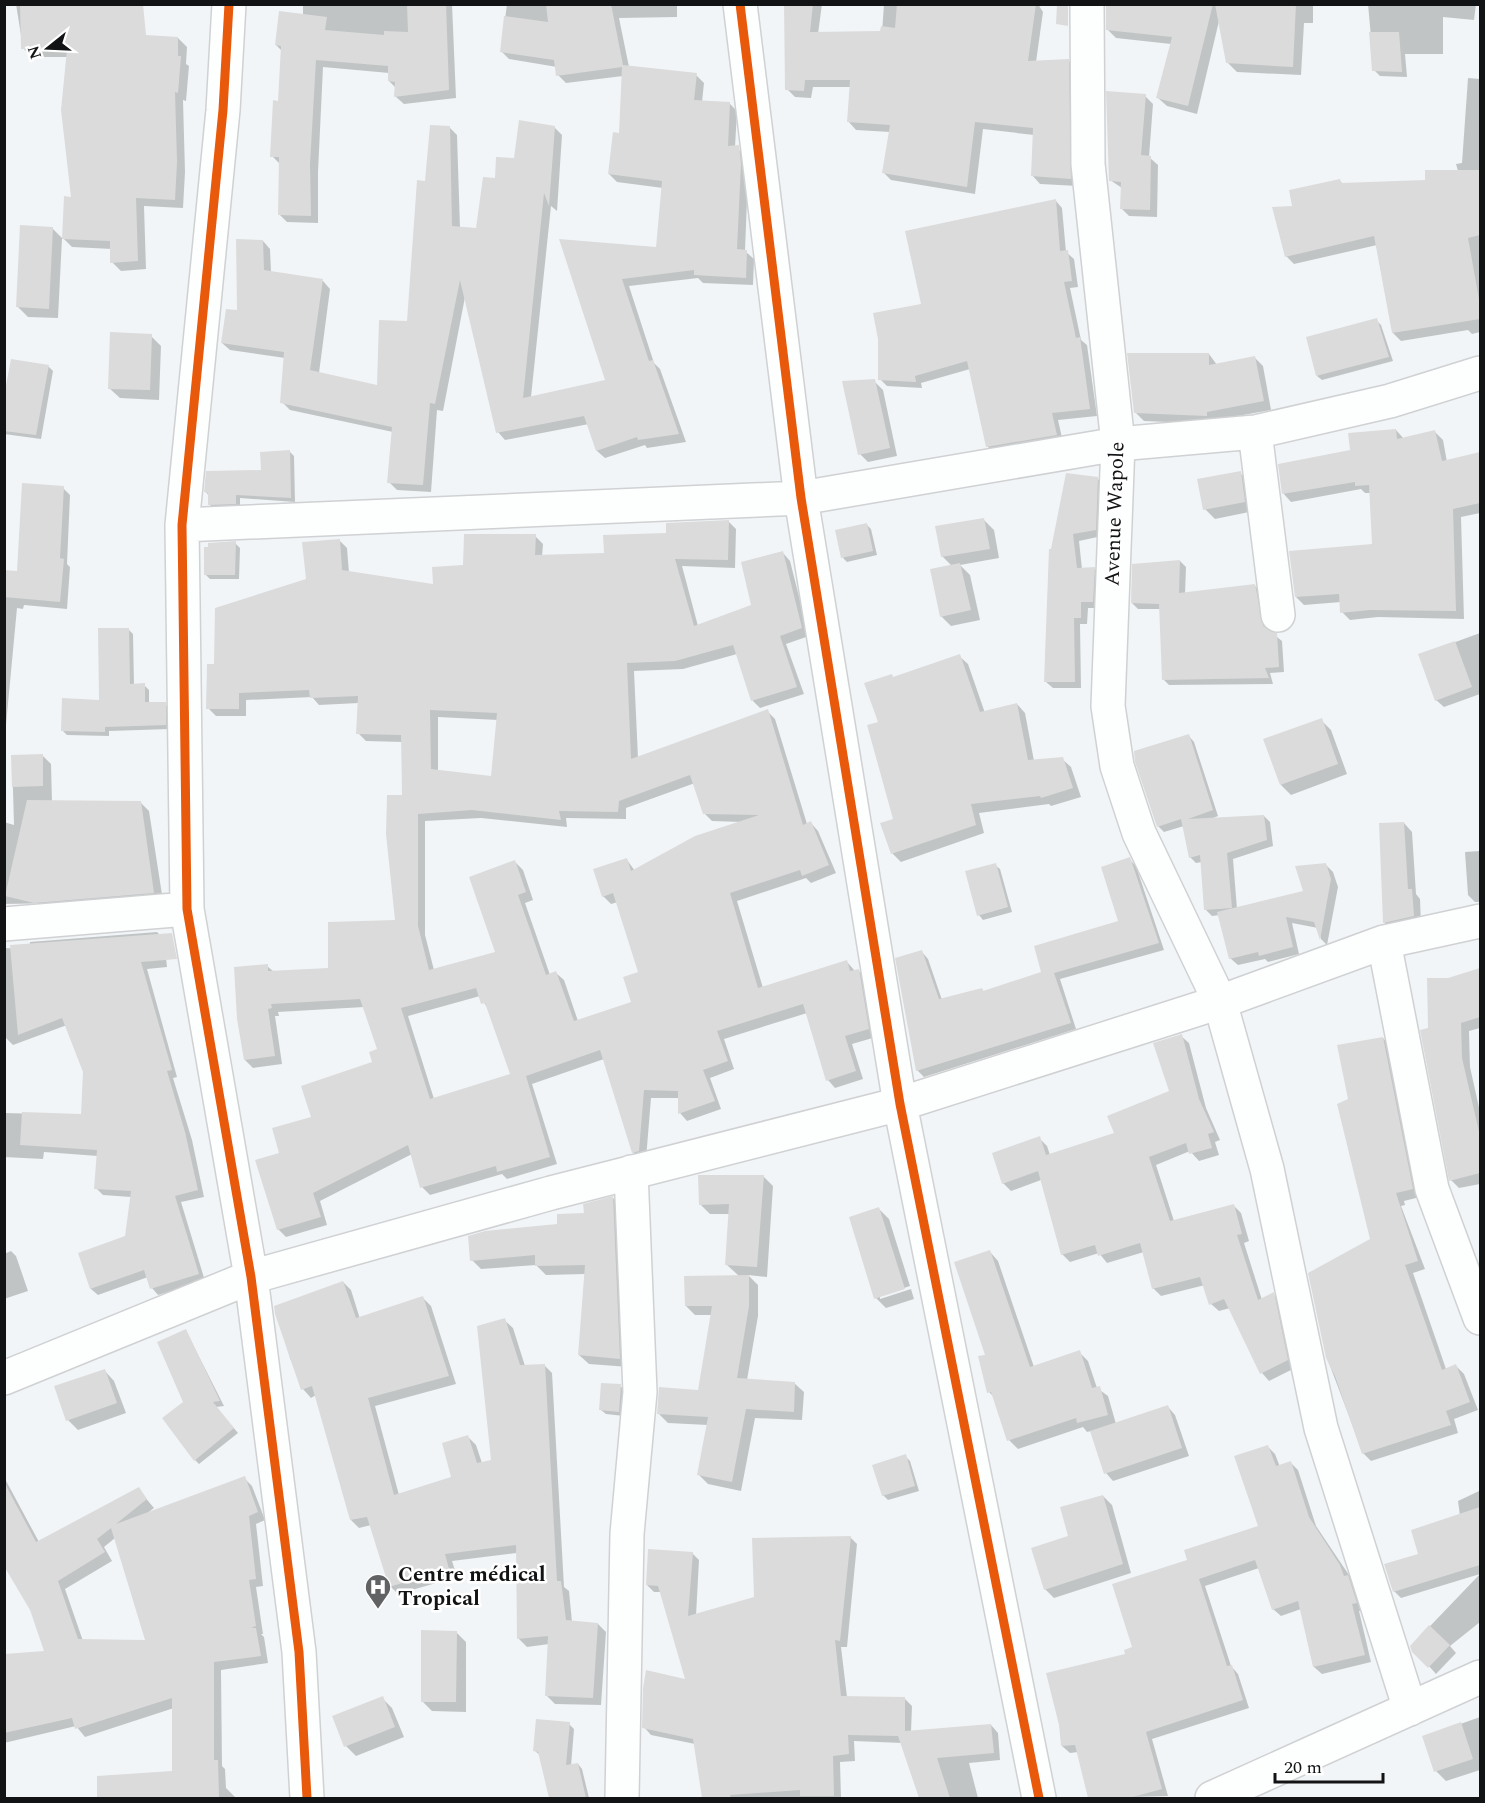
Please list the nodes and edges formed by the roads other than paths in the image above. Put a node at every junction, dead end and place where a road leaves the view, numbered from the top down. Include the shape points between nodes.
1 (229, 4) edge
2 (740, 4) edge
3 (1088, 4) edge
4 (1480, 373) edge
5 (1255, 432) junction
6 (1118, 444) junction
7 (801, 498) junction
8 (182, 525) junction
9 (1278, 615) dead end
10 (187, 909) junction
11 (1480, 921) edge
12 (4, 924) edge
13 (1384, 942) junction
14 (1220, 1002) junction
15 (900, 1104) junction
16 (631, 1172) junction
17 (251, 1277) junction
18 (1480, 1318) edge
19 (4, 1378) edge
20 (1480, 1677) edge
21 (1410, 1709) junction
22 (307, 1798) edge
23 (622, 1798) edge
24 (1040, 1798) edge
25 (1212, 1798) edge

1 - 8 street via 223,110
2 - 7 street
3 - 6 street, Avenue Wapole via 1088,164
4 - 5 street via 1390,401
5 - 6 street
5 - 9 street
6 - 7 street
6 - 14 street, Avenue Wapole via 1108,706 1117,766 1139,833
7 - 8 street
7 - 15 street
8 - 10 street
10 - 12 street
10 - 17 street
11 - 13 street
13 - 14 street
13 - 18 street via 1432,1189
14 - 15 street
14 - 21 street, Avenue Wapole via 1267,1169 1321,1428
15 - 16 street
15 - 24 street
16 - 17 street
16 - 23 street via 640,1392 627,1534
17 - 19 street
17 - 22 street via 299,1652
20 - 21 street
21 - 25 street

